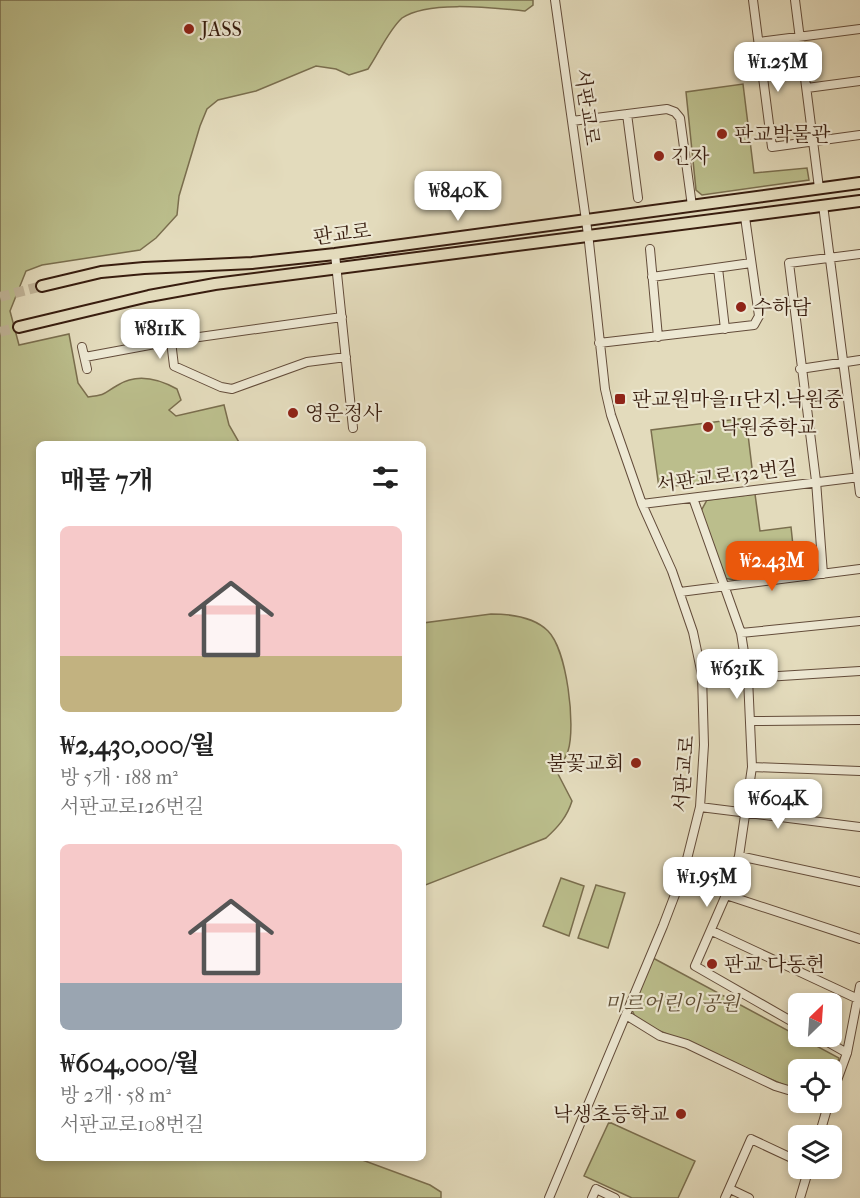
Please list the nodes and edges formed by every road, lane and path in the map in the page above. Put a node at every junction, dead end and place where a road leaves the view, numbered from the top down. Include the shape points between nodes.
1 (555, 0) edge
2 (753, 0) edge
3 (795, 0) edge
4 (860, 29) edge
5 (800, 37) junction
6 (759, 42) junction
7 (860, 81) edge
8 (807, 88) junction
9 (627, 114) junction
10 (572, 121) junction
11 (860, 135) edge
12 (814, 142) junction
13 (860, 183) edge
14 (819, 188) junction
15 (638, 198) dead end
16 (860, 201) edge
17 (692, 206) junction
18 (823, 206) junction
19 (745, 217) junction
20 (585, 219) junction
21 (588, 235) junction
22 (650, 249) dead end
23 (335, 254) junction
24 (860, 254) edge
25 (829, 257) junction
26 (752, 263) junction
27 (337, 268) junction
28 (718, 268) junction
29 (652, 277) junction
30 (42, 286) tunnel mouth
31 (342, 317) junction
32 (19, 327) tunnel mouth
33 (725, 329) junction
34 (658, 337) junction
35 (171, 341) junction
36 (598, 343) junction
37 (82, 347) dead end
38 (85, 357) junction
39 (346, 357) junction
40 (860, 360) edge
41 (843, 362) junction
42 (87, 369) dead end
43 (800, 369) junction
44 (353, 428) dead end
45 (859, 477) edge
46 (816, 481) junction
47 (860, 493) edge
48 (693, 498) junction
49 (642, 504) junction
50 (860, 569) edge
51 (823, 574) junction
52 (723, 585) junction
53 (680, 592) junction
54 (860, 621) edge
55 (741, 633) junction
56 (860, 671) edge
57 (748, 678) junction
58 (860, 720) edge
59 (751, 721) junction
60 (752, 767) junction
61 (860, 771) edge
62 (700, 807) junction
63 (747, 812) junction
64 (860, 827) edge
65 (739, 856) junction
66 (860, 882) edge
67 (726, 895) junction
68 (712, 931) junction
69 (860, 939) edge
70 (860, 986) edge
71 (858, 999) junction
72 (626, 1015) junction
73 (788, 1019) edge
74 (837, 1047) edge
75 (847, 1053) junction
76 (842, 1067) edge
77 (788, 1090) edge
78 (788, 1156) edge
79 (806, 1179) edge
80 (729, 1189) junction
81 (549, 1198) edge
82 (592, 1198) edge
83 (615, 1198) edge
84 (725, 1198) edge
85 (749, 1198) edge
86 (800, 1198) edge

1 - 10 street, 서판교로
2 - 6 street
3 - 5 street
4 - 5 street
5 - 6 street
5 - 8 street
6 - 12 street via 772,147
7 - 8 street
8 - 12 street
9 - 10 street
9 - 15 street
9 - 17 street via 667,110 678,114
10 - 20 street, 서판교로
11 - 12 street
12 - 14 street
13 - 14 main road, 판교로
14 - 17 main road, 판교로
16 - 18 main road, 판교로
17 - 20 main road, 판교로
18 - 19 main road, 판교로
18 - 25 street
19 - 21 main road, 판교로
19 - 26 street
20 - 21 street, 서판교로
20 - 23 main road, 판교로
21 - 27 main road, 판교로
21 - 36 street, 서판교로
22 - 29 street
23 - 27 street
23 - 30 main road, 판교로 via 101,272
24 - 25 street
25 - 41 street
25 - 43 street, 서판교로132번길 via 789,263
26 - 28 street
26 - 33 street via 757,322
27 - 31 street
27 - 32 main road, 판교로 via 149,296
28 - 29 street
28 - 33 street
29 - 34 street
31 - 35 street
31 - 39 street
33 - 34 street
34 - 36 street
35 - 38 street
35 - 39 street via 174,366 226,388 239,388 307,362
36 - 49 street, 서판교로 via 611,415
37 - 38 street
38 - 42 street
39 - 44 street
40 - 41 street
41 - 43 street
41 - 45 street
43 - 46 street, 서판교로132번길
45 - 46 street, 서판교로132번길
45 - 47 street
46 - 48 street, 서판교로132번길
46 - 51 street
48 - 49 street, 서판교로132번길
48 - 52 street
49 - 53 street, 서판교로
50 - 51 street
51 - 52 street
52 - 53 street
52 - 55 street
53 - 62 street, 서판교로 via 702,675 704,745
54 - 55 street
55 - 57 street
56 - 57 street
57 - 59 street
58 - 59 street
59 - 60 street
60 - 61 street
60 - 63 street
62 - 63 street
62 - 72 street, 서판교로 via 684,871
63 - 64 street
63 - 65 street
65 - 66 street
65 - 67 street
67 - 68 street
67 - 69 street
68 - 71 street
68 - 73 street via 695,966
70 - 71 street
71 - 75 street
72 - 77 street via 660,1036 687,1044
72 - 81 street, 서판교로
74 - 75 street
75 - 76 street
78 - 80 street via 751,1139
79 - 86 street
80 - 84 street
80 - 85 street
82 - 83 street via 596,1189

